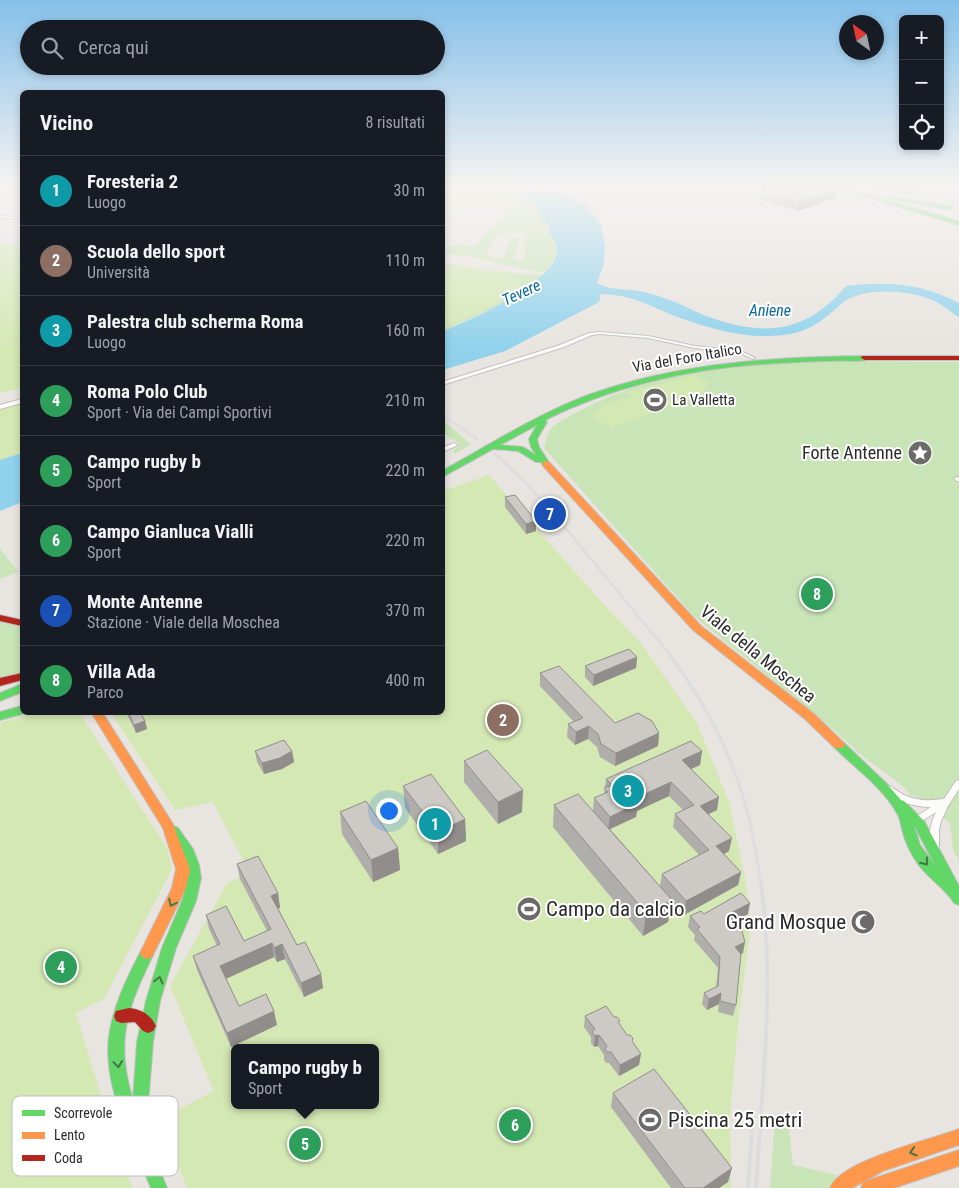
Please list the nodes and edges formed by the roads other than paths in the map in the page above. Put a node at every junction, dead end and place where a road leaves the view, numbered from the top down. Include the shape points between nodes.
1 (959, 354) edge
2 (753, 358) junction
3 (959, 358) edge
4 (445, 383) edge
5 (20, 402) edge
6 (0, 407) edge
7 (550, 415) junction
8 (454, 445) dead end
9 (493, 447) junction
10 (445, 449) edge
11 (546, 464) junction
12 (445, 465) edge
13 (445, 473) edge
14 (0, 618) edge
15 (20, 623) edge
16 (20, 678) edge
17 (20, 679) edge
18 (0, 682) edge
19 (0, 688) edge
20 (20, 689) edge
21 (0, 697) edge
22 (20, 711) edge
23 (98, 715) edge
24 (0, 716) edge
25 (869, 774) junction
26 (959, 783) edge
27 (893, 800) junction
28 (945, 802) junction
29 (916, 820) junction
30 (168, 827) junction
31 (909, 828) junction
32 (938, 856) junction
33 (952, 890) junction
34 (959, 899) edge
35 (121, 1016) junction
36 (148, 1026) junction
37 (124, 1096) edge
38 (141, 1096) edge
39 (959, 1136) edge
40 (959, 1158) edge
41 (155, 1176) edge
42 (159, 1188) edge
43 (838, 1188) edge
44 (869, 1188) edge

1 - 2 main road, Via del Foro Italico
2 - 4 street via 741,352 600,333
2 - 12 main road, Via del Foro Italico via 671,368 599,388 544,410
3 - 7 main road, Via del Foro Italico via 798,359 720,366 628,384
5 - 6 street
7 - 9 main road, Via del Foro Italico
7 - 11 main road via 532,438
8 - 10 street
9 - 11 main road via 522,450
9 - 13 main road, Via del Foro Italico
11 - 25 main road, Viale della Moschea via 697,628 809,716
14 - 15 main road
16 - 18 main road
17 - 19 main road
20 - 21 main road
22 - 24 main road
23 - 30 main road
25 - 27 main road, Viale della Moschea
25 - 28 street via 908,800 927,805
26 - 28 street
27 - 29 main road, Viale della Moschea via 909,810
27 - 31 main road, Viale della Moschea
28 - 29 street
28 - 32 street via 934,833
29 - 31 street
29 - 32 main road, Viale della Moschea
30 -> 35 main road via 182,865 183,878 133,980
36 -> 30 main road via 160,977 194,878 188,851
31 -> 33 main road, Viale della Moschea via 917,852 936,877
32 - 33 main road, Viale della Moschea
33 - 34 main road, Viale della Moschea
35 - 36 main road via 141,1016
35 -> 37 main road via 117,1032 118,1073
36 - 38 main road
39 -> 43 main road via 868,1167
40 - 44 main road
41 - 42 main road

